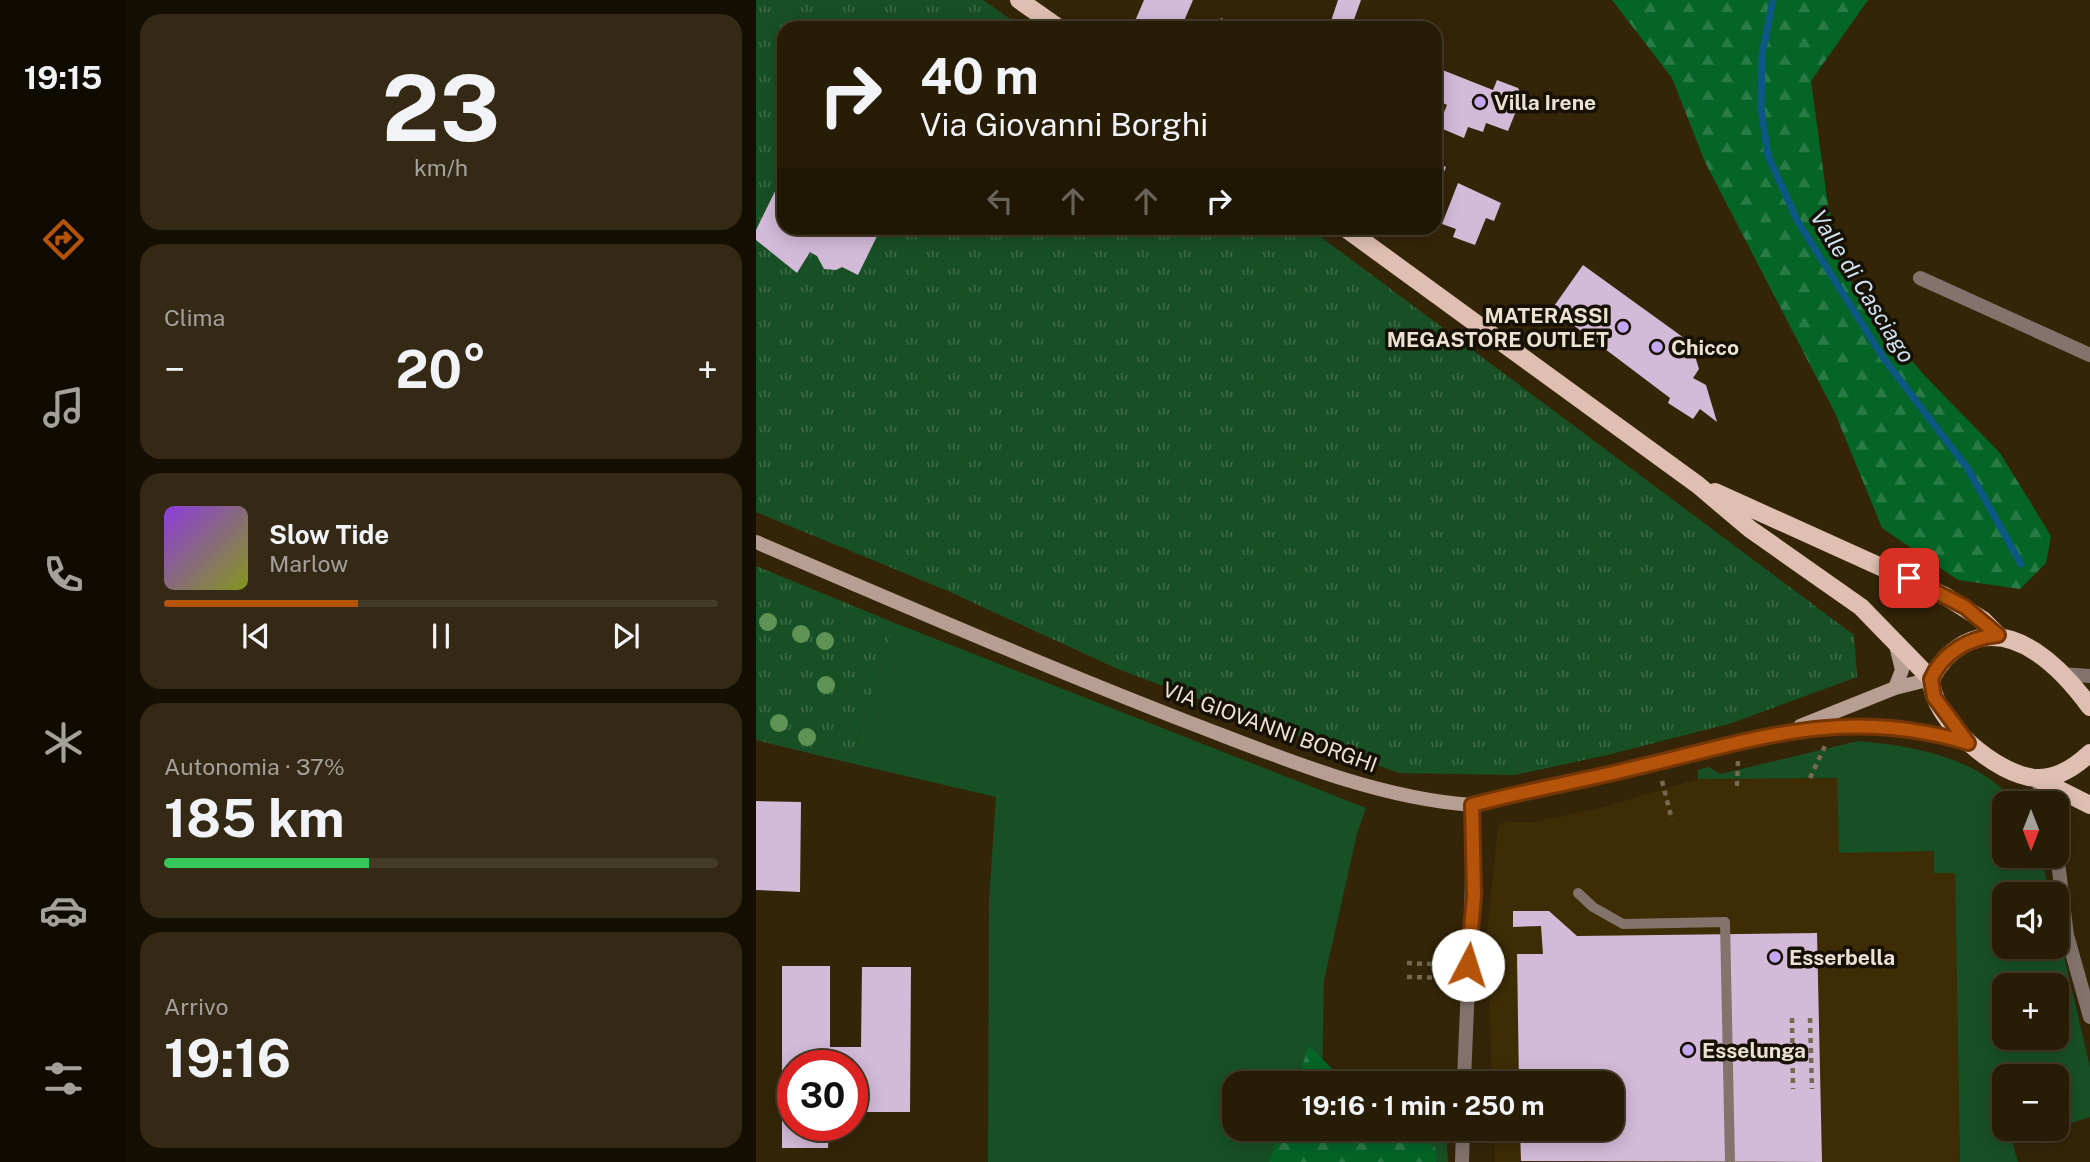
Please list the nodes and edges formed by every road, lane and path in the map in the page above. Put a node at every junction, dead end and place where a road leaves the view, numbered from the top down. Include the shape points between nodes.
1 (1019, 0) edge
2 (1049, 21) edge
3 (1355, 235) edge
4 (1920, 278) dead end
5 (2090, 355) edge
6 (1698, 485) junction
7 (756, 542) edge
8 (1998, 635) junction
9 (1892, 637) junction
10 (2061, 674) junction
11 (2090, 676) edge
12 (1931, 679) junction
13 (1895, 688) junction
14 (2090, 708) edge
15 (1836, 727) junction
16 (1793, 729) junction
17 (1968, 743) junction
18 (2090, 753) edge
19 (1739, 757) dead end
20 (1657, 763) junction
21 (1810, 778) dead end
22 (2036, 778) junction
23 (1737, 786) dead end
24 (2042, 791) edge
25 (1472, 805) junction
26 (2090, 806) edge
27 (1672, 820) dead end
28 (2059, 868) edge
29 (1578, 893) dead end
30 (1407, 964) dead end
31 (1443, 964) dead end
32 (1408, 976) dead end
33 (1447, 990) dead end
34 (2090, 1017) edge
35 (1792, 1018) dead end
36 (1810, 1018) dead end
37 (1464, 1071) edge
38 (1793, 1089) dead end
39 (1812, 1089) dead end
40 (1463, 1141) edge
41 (1462, 1162) edge
42 (1730, 1162) edge

1 - 2 main road
3 - 6 main road
4 - 5 street
6 - 8 main road via 1945,596
6 - 9 main road via 1750,529 1861,607
7 - 25 main road, VIA GIOVANNI BORGHI via 1273,755 1399,794
8 - 10 main road via 2018,642
8 - 12 main road via 1960,646
9 - 12 main road
9 - 13 main road via 1902,670
10 - 11 street
10 - 14 main road
12 - 13 main road, VIA GIOVANNI BORGHI
12 - 17 main road via 1934,697
13 - 16 main road, VIA GIOVANNI BORGHI
15 - 16 main road, VIA GIOVANNI BORGHI
15 - 17 main road, VIA GIOVANNI BORGHI via 1908,728
15 - 21 path
16 - 20 main road, VIA GIOVANNI BORGHI
17 - 22 main road
18 - 22 main road via 2064,772
19 - 23 path
20 - 25 main road, VIA GIOVANNI BORGHI
20 - 27 path
22 - 24 street
22 - 26 main road
25 - 37 street via 1474,895
28 - 34 street via 2067,935
29 - 42 lane via 1623,924 1725,922
30 - 31 path
32 - 33 path via 1448,978
35 - 38 path
36 - 39 path
40 - 41 street

